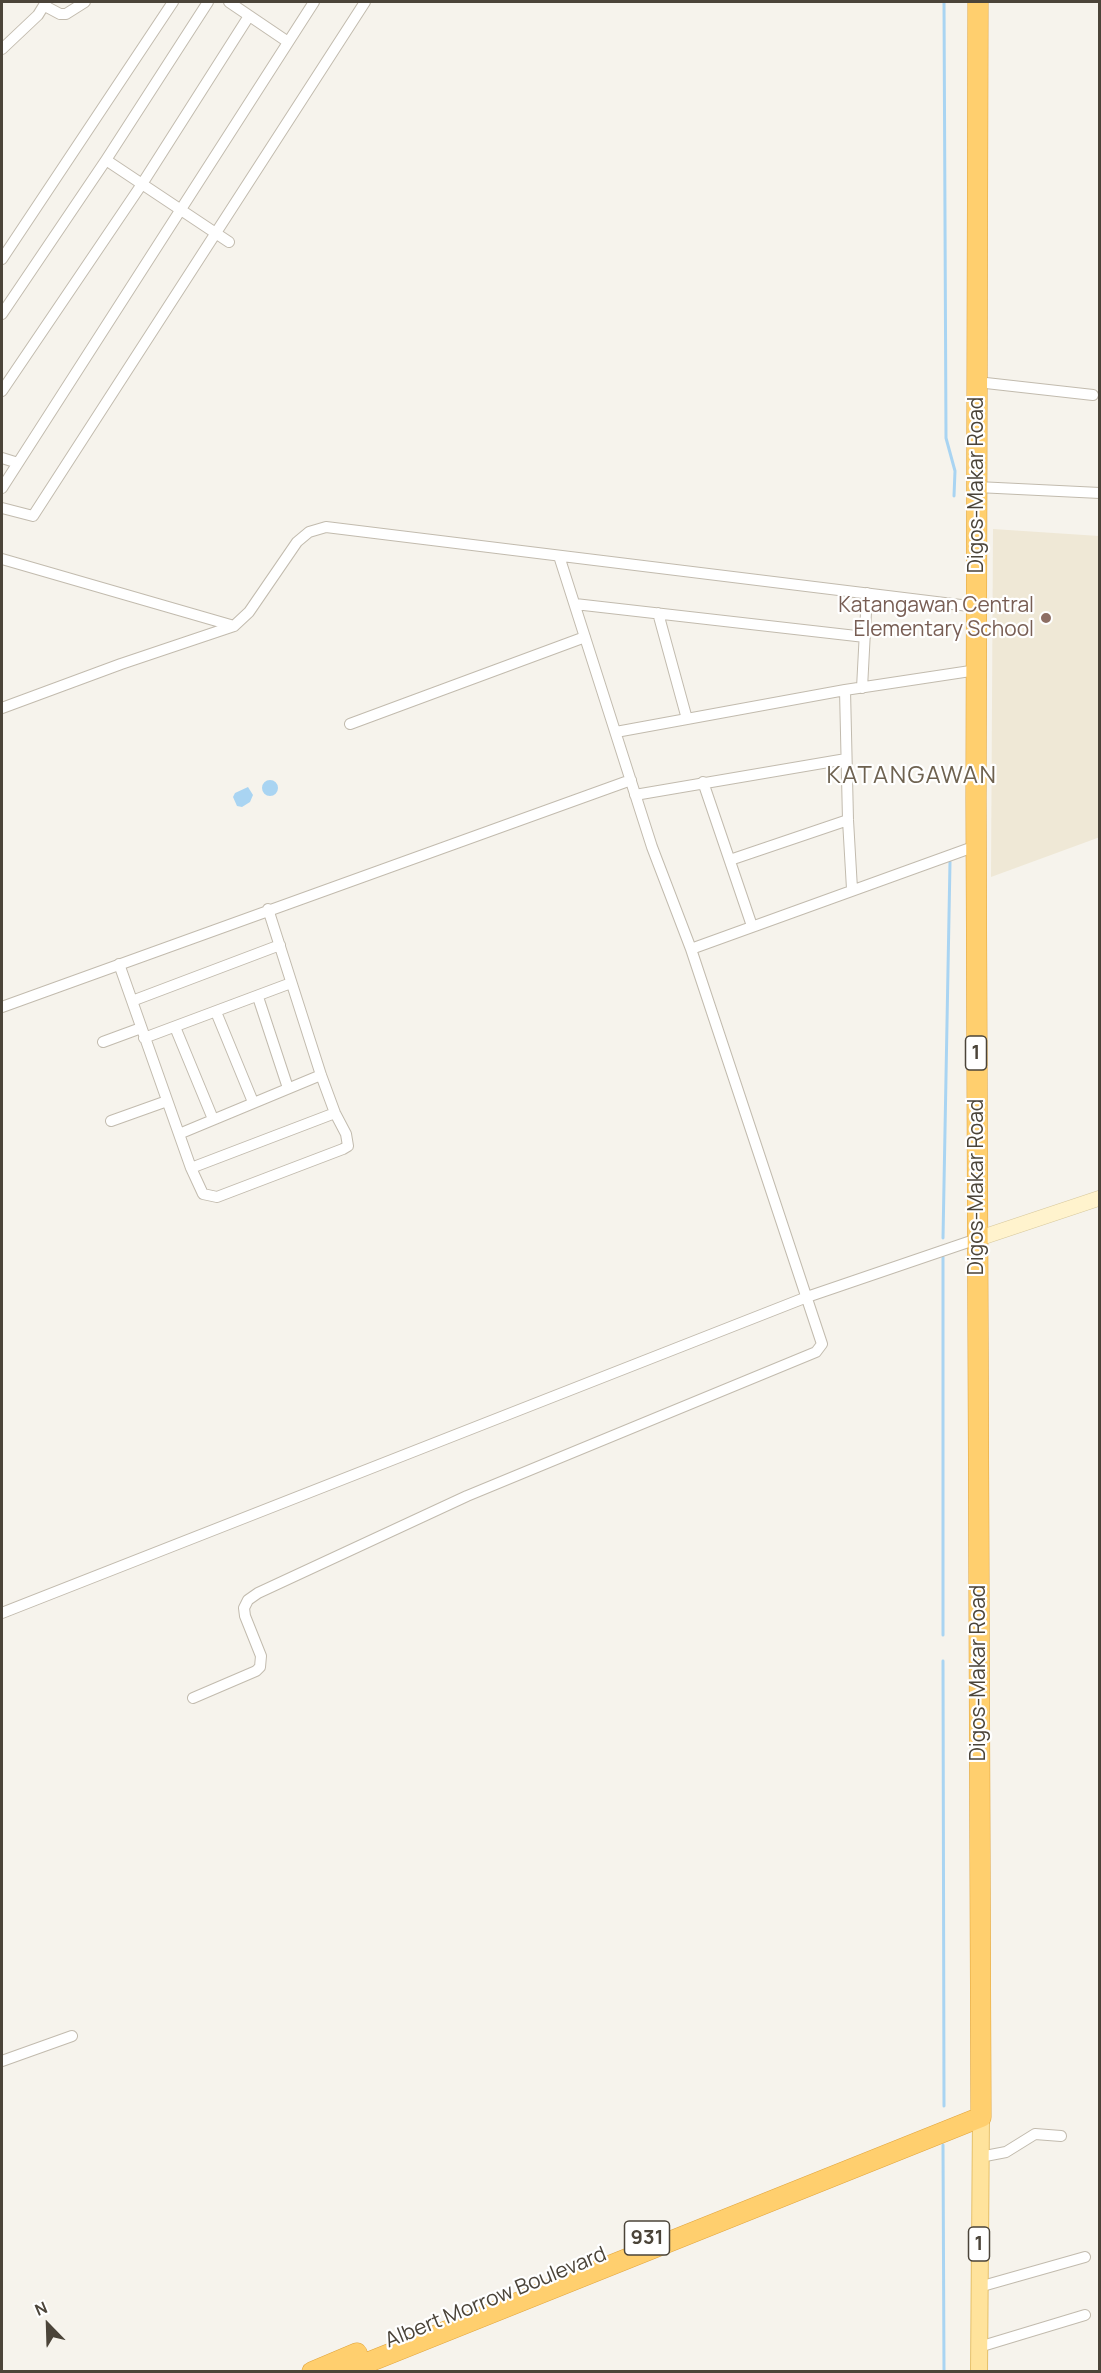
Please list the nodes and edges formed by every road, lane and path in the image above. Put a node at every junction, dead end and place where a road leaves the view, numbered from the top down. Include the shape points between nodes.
1 (85, 2) edge
2 (173, 2) edge
3 (208, 2) edge
4 (229, 2) edge
5 (314, 2) edge
6 (365, 2) edge
7 (978, 2) edge
8 (45, 4) edge
9 (249, 15) junction
10 (288, 42) junction
11 (2, 49) edge
12 (106, 160) junction
13 (142, 184) junction
14 (180, 210) junction
15 (216, 234) junction
16 (229, 242) dead end
17 (2, 259) edge
18 (2, 314) edge
19 (977, 382) junction
20 (2, 391) edge
21 (1093, 395) dead end
22 (2, 458) edge
23 (18, 463) junction
24 (977, 487) junction
25 (2, 488) edge
26 (1100, 493) edge
27 (2, 508) edge
28 (559, 556) junction
29 (2, 560) edge
30 (867, 593) junction
31 (574, 604) junction
32 (977, 607) junction
33 (658, 613) junction
34 (234, 626) junction
35 (585, 637) junction
36 (865, 637) junction
37 (977, 670) junction
38 (862, 688) junction
39 (845, 690) junction
40 (2, 708) edge
41 (687, 719) junction
42 (350, 724) dead end
43 (616, 732) junction
44 (846, 759) junction
45 (631, 780) junction
46 (703, 782) junction
47 (635, 795) junction
48 (848, 820) junction
49 (976, 846) junction
50 (730, 860) junction
51 (852, 889) junction
52 (268, 909) junction
53 (752, 926) junction
54 (280, 945) junction
55 (691, 949) junction
56 (119, 964) junction
57 (291, 983) junction
58 (258, 997) junction
59 (132, 1001) junction
60 (2, 1007) edge
61 (216, 1012) junction
62 (175, 1027) junction
63 (142, 1033) junction
64 (103, 1042) dead end
65 (321, 1075) junction
66 (288, 1088) junction
67 (166, 1101) junction
68 (252, 1102) junction
69 (335, 1113) junction
70 (213, 1119) junction
71 (111, 1121) dead end
72 (179, 1134) junction
73 (191, 1168) junction
74 (1100, 1198) edge
75 (977, 1239) junction
76 (807, 1297) junction
77 (2, 1613) edge
78 (193, 1698) dead end
79 (72, 2036) dead end
80 (2, 2061) edge
81 (981, 2111) junction
82 (1061, 2136) dead end
83 (980, 2157) junction
84 (1085, 2257) dead end
85 (979, 2287) junction
86 (1085, 2315) dead end
87 (978, 2347) junction
88 (312, 2372) edge
89 (344, 2372) edge
90 (979, 2372) edge

1 - 8 street via 66,14
2 - 17 street
3 - 12 street
4 - 9 street
5 - 10 street
6 - 15 street
7 - 19 highway, Digos-Makar Road / 1
8 - 11 street
9 - 10 street
9 - 13 street
10 - 14 street
12 - 13 street
12 - 18 street
13 - 14 street
13 - 20 street
14 - 15 street
14 - 23 street
15 - 16 street
15 - 27 street via 33,516
19 - 21 street
19 - 24 highway, Digos-Makar Road / 1
22 - 23 street
23 - 25 street
24 - 26 street
24 - 32 highway, Digos-Makar Road / 1
28 - 30 street
28 - 31 street
28 - 34 street via 326,527 309,532 297,542 249,612
29 - 34 street
30 - 32 street
30 - 36 street
31 - 33 street
31 - 35 street
32 - 37 highway, Digos-Makar Road / 1
33 - 36 street
33 - 41 street
34 - 40 street
35 - 42 street
35 - 43 street
36 - 38 street
37 - 38 street
37 - 49 highway, Digos-Makar Road / 1
38 - 39 street
39 - 41 street
39 - 44 street
41 - 43 street
43 - 45 street
44 - 46 street
44 - 48 street
45 - 47 street
45 - 52 street
46 - 47 street
46 - 50 street
47 - 55 street
48 - 50 street
48 - 51 street
49 - 51 street
49 - 75 highway, Digos-Makar Road / 1
50 - 53 street
51 - 53 street
52 - 54 street
52 - 56 street
53 - 55 street
54 - 57 street
54 - 59 street
55 - 76 street
56 - 59 street
56 - 60 street
57 - 58 street
57 - 65 street
58 - 61 street
58 - 66 street
59 - 63 street
61 - 62 street
61 - 68 street
62 - 63 street
62 - 70 street
63 - 64 street
63 - 67 street
65 - 66 street
65 - 69 street
66 - 68 street
67 - 71 street
67 - 72 street
68 - 70 street
69 - 73 street
69 - 73 street via 348,1142 345,1148 217,1197 203,1194
70 - 72 street
72 - 73 street
74 - 75 street
75 - 76 street
75 - 81 highway, Digos-Makar Road / 1
76 - 77 street
76 - 78 street via 822,1344 816,1352 467,1496 258,1593 244,1608 261,1656 260,1667
79 - 80 street
81 - 83 main road, Digos-Makar Road / 1
81 - 88 highway, Albert Morrow Boulevard / 931
81 - 89 highway, Albert Morrow Boulevard / 931
82 - 83 street via 1035,2134 1006,2152
83 - 85 main road, Digos-Makar Road / 1
84 - 85 street
85 - 87 main road, Digos-Makar Road / 1
86 - 87 street
87 - 90 main road, Digos-Makar Road / 1

